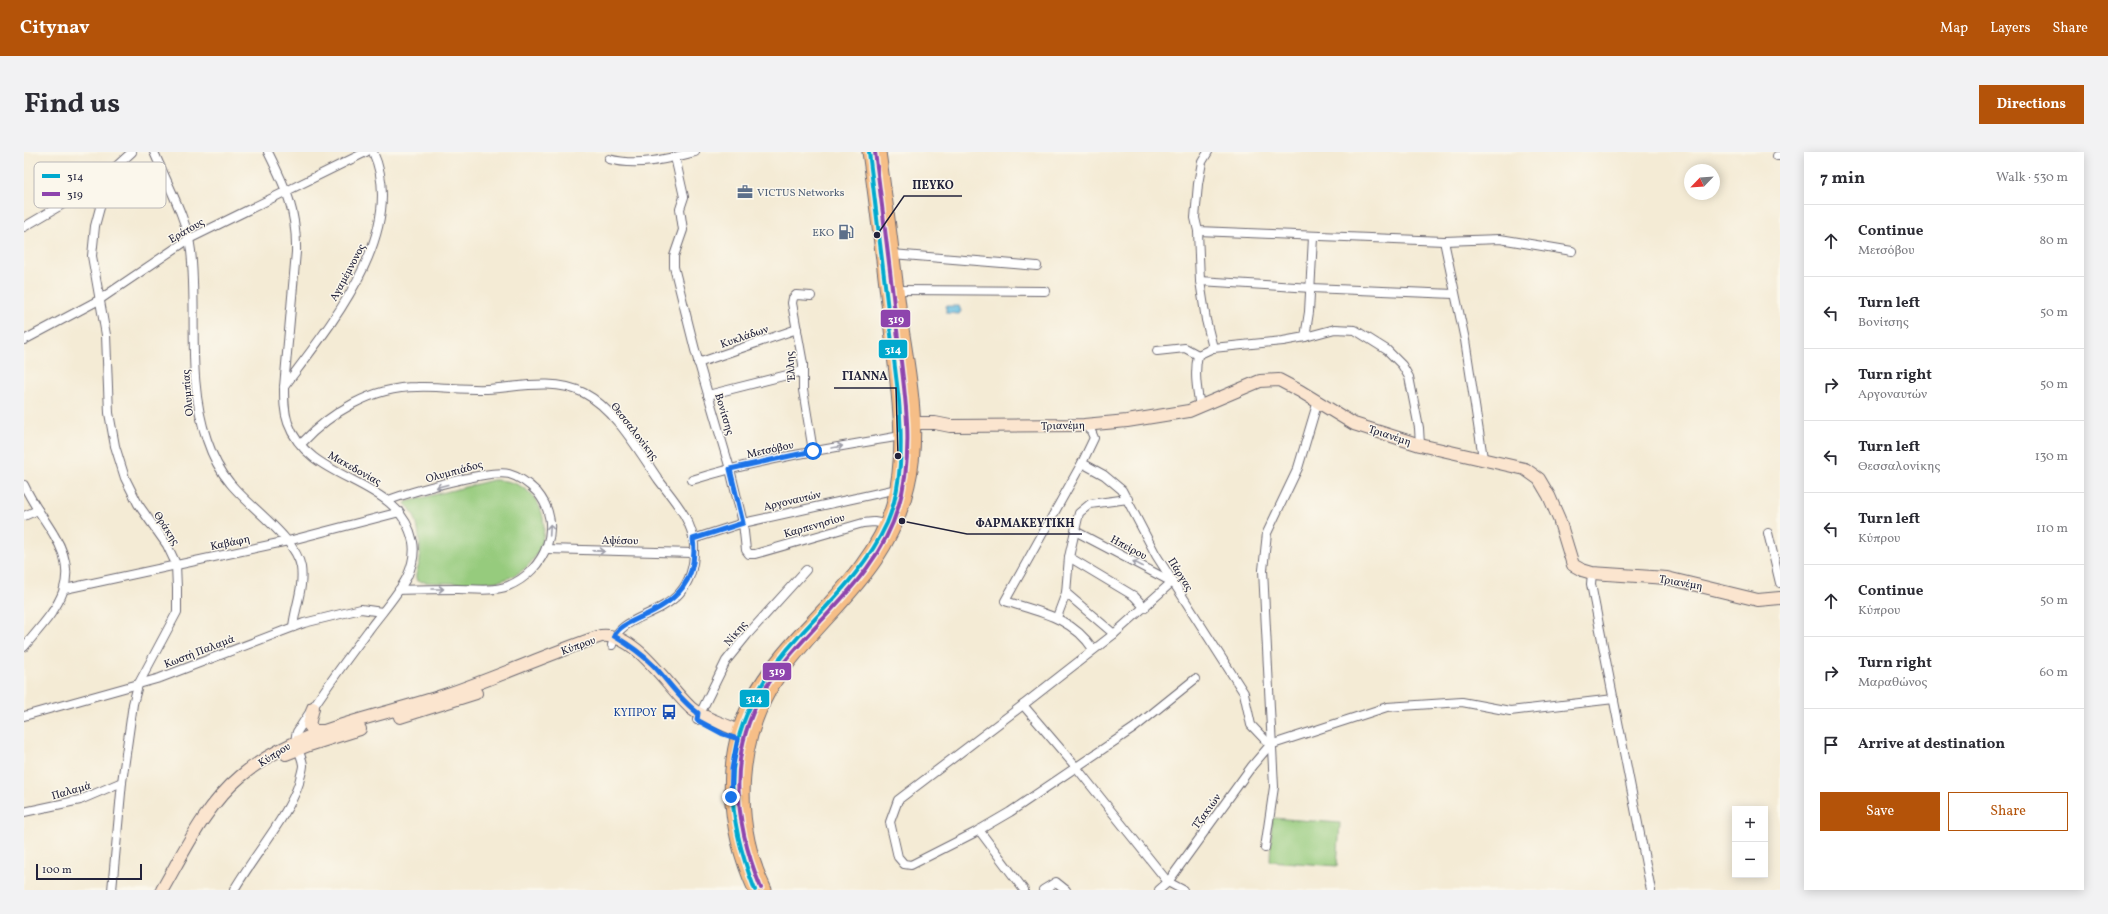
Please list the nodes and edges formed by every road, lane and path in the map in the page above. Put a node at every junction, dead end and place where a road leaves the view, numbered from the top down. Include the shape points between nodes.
1 (132, 152) edge
2 (154, 152) edge
3 (268, 152) edge
4 (366, 152) edge
5 (373, 152) edge
6 (695, 152) edge
7 (869, 152) edge
8 (879, 152) edge
9 (1208, 152) edge
10 (675, 157) junction
11 (609, 159) dead end
12 (122, 162) edge
13 (158, 162) edge
14 (166, 182) edge
15 (287, 190) junction
16 (56, 208) edge
17 (101, 208) edge
18 (24, 226) edge
19 (1198, 231) junction
20 (1313, 237) junction
21 (189, 239) junction
22 (1444, 241) junction
23 (1572, 251) dead end
24 (892, 254) junction
25 (1037, 266) dead end
26 (1200, 281) junction
27 (1311, 288) junction
28 (897, 290) junction
29 (1045, 291) dead end
30 (1454, 294) junction
31 (811, 296) dead end
32 (99, 300) junction
33 (797, 329) junction
34 (1304, 336) junction
35 (24, 340) edge
36 (1213, 348) junction
37 (1157, 351) dead end
38 (1198, 355) junction
39 (698, 363) junction
40 (803, 370) junction
41 (284, 388) junction
42 (708, 395) junction
43 (1318, 402) junction
44 (1200, 407) junction
45 (1084, 425) junction
46 (906, 429) junction
47 (301, 444) junction
48 (1420, 445) junction
49 (813, 451) junction
50 (1483, 458) junction
51 (1082, 463) junction
52 (730, 469) junction
53 (692, 480) dead end
54 (24, 485) edge
55 (896, 489) junction
56 (1128, 499) junction
57 (389, 500) junction
58 (38, 510) junction
59 (400, 512) junction
60 (24, 516) edge
61 (743, 523) junction
62 (886, 524) junction
63 (1075, 531) junction
64 (1768, 533) dead end
65 (693, 539) junction
66 (288, 541) junction
67 (546, 549) junction
68 (694, 553) junction
69 (749, 554) joint
70 (1069, 558) junction
71 (176, 564) junction
72 (806, 570) dead end
73 (1592, 573) junction
74 (1172, 582) junction
75 (1780, 583) edge
76 (65, 589) junction
77 (399, 590) junction
78 (1066, 592) junction
79 (1780, 598) edge
80 (1146, 608) junction
81 (382, 612) junction
82 (1057, 617) junction
83 (293, 627) junction
84 (1114, 634) junction
85 (613, 640) junction
86 (24, 647) edge
87 (1093, 649) junction
88 (1195, 679) dead end
89 (138, 684) junction
90 (1614, 699) junction
91 (1023, 705) junction
92 (313, 708) junction
93 (24, 716) edge
94 (697, 717) junction
95 (323, 732) junction
96 (742, 737) junction
97 (297, 745) junction
98 (1270, 745) junction
99 (1076, 767) junction
100 (122, 782) junction
101 (24, 812) edge
102 (979, 830) junction
103 (1265, 848) dead end
104 (1168, 882) junction
105 (112, 890) edge
106 (162, 890) edge
107 (170, 890) edge
108 (234, 890) edge
109 (755, 890) edge
110 (765, 890) edge
111 (1024, 890) edge
112 (1043, 890) edge
113 (1066, 890) edge
114 (1159, 890) edge
115 (1184, 890) edge
116 (1651, 890) edge

1 - 12 street
2 - 13 street, Ολυμπίας
3 - 15 street, Μακεδονίας
4 - 15 street, Εράτους
5 - 41 street, Αγαμέμνονος via 381,176 382,201 380,220 369,256 332,321
6 - 10 street
7 - 46 main road
8 - 24 main road
9 - 19 street via 1202,162 1196,203
10 - 11 street via 624,163
10 - 39 street, Βονίτσης via 684,197 680,210 682,230 674,256 674,267
14 - 21 street, Ολυμπίας
15 - 21 street, Εράτους
15 - 41 street, Μακεδονίας via 296,244
16 - 18 street
17 - 32 street, Θράκης via 92,246
19 - 20 street
19 - 26 street
20 - 22 street
20 - 27 street
21 - 32 street, Εράτους
21 - 66 street, Ολυμπίας via 198,405 206,439 229,482
22 - 23 street via 1500,240
22 - 30 street
24 - 25 street
24 - 28 main road
26 - 27 street
26 - 36 street
27 - 30 street
27 - 34 street
28 - 29 street
28 - 46 main road
30 - 50 street via 1465,340
31 - 33 street, Έλλης via 798,294 793,298
32 - 35 street, Εράτους
32 - 71 street, Θράκης via 106,335 109,413 115,446 125,478 138,504 166,544
33 - 39 street, Κυκλάδων
33 - 40 street, Έλλης
34 - 36 street via 1283,341
34 - 48 street via 1335,329 1355,330 1387,350 1402,365 1409,377 1420,428
36 - 38 street
37 - 38 street via 1185,348
38 - 44 street via 1196,385
39 - 42 street, Βονίτσης
40 - 42 street
40 - 49 street, Έλλης via 803,390
41 - 47 street, Μακεδονίας via 284,407 288,423
42 - 52 street, Βονίτσης
43 - 44 main road, Τριανέμη via 1279,380 1260,381
43 - 48 main road, Τριανέμη via 1354,424
43 - 98 street via 1298,468 1267,533 1264,548 1262,570
44 - 45 main road, Τριανέμη via 1127,421
45 - 46 main road, Τριανέμη via 950,426 934,430
45 - 51 street via 1094,438
49 -> 46 street, Μετσόβου
46 - 55 main road
46 - 96 main road via 913,459 909,483 887,542 859,583 778,675
47 - 57 street, Μακεδονίας via 326,466
47 - 65 street, Θεσσαλονίκης via 345,407 398,388 566,386 596,400 618,424 680,510
48 - 50 main road, Τριανέμη
49 - 52 street, Μετσόβου
50 - 73 main road, Τριανέμη via 1525,469 1539,479 1559,519 1573,565
51 - 56 street, Πάργας via 1113,481
51 - 82 street via 1005,602
52 - 53 street, Μετσόβου
52 - 61 street, Βονίτσης
54 - 58 street
55 - 61 street, Αργοναυτών
55 - 62 main road
56 - 63 street via 1086,506 1079,513
56 - 74 street, Πάργας
57 - 59 street, Μακεδονίας
67 -> 57 street, Ολυμπιάδος via 551,527 546,506 530,486 509,474 487,474
58 - 60 street
58 - 76 street via 64,553
59 - 66 street, Καβάφη
59 - 77 street, Μακεδονίας via 411,533 414,551 410,569
61 - 65 street, Αργοναυτών
61 - 69 street, Βονίτσης via 744,548
62 - 69 street, Καρπενησίου via 863,524
62 - 96 main road via 857,571 790,645 765,678 749,706
63 - 70 street
74 -> 63 street, Ηπείρου
64 - 75 street
65 - 68 street, Θεσσαλονίκης
66 - 71 street, Καβάφη
66 - 83 street, Ολυμπίας via 298,558 301,572
67 -> 68 street, Αψέσου
77 -> 67 street, Ολυμπιάδος via 486,590 505,587 527,574 538,563
68 - 85 street, Θεσσαλονίκης via 689,576 680,593 661,608 621,627
70 - 78 street
70 - 80 street via 1134,596
71 - 76 street, Καβάφη
71 - 89 street, Θράκης via 177,612
72 - 94 street, Νίκης via 735,649 720,671
73 - 79 main road, Τριανέμη via 1667,578 1758,600
73 - 90 street via 1591,584
74 - 80 street
74 - 98 street, Πάργας via 1244,693 1251,725
76 - 86 street via 58,604
77 - 81 street, Μακεδονίας
78 - 82 street
78 - 84 street
80 - 84 street
81 - 83 street, Κωστή Παλαμά via 361,609
81 - 92 street, Μακεδονίας
82 - 87 street via 1082,635
83 - 89 street, Κωστή Παλαμά via 191,667
84 - 87 street
85 - 94 main road, Κύπρου via 640,663 676,702
85 - 95 main road, Κύπρου via 601,636 478,684
85 - 97 main road, Κύπρου via 448,703
87 - 91 street
88 - 99 street via 1134,728
89 - 93 street, Κωστή Παλαμά
89 - 100 street, Θράκης
90 - 98 street via 1510,711 1462,702 1387,707
90 - 116 street
91 - 99 street
91 - 102 street via 902,796 896,804 890,822 898,857 901,863 906,865 911,865
92 - 95 main road via 309,725 314,731
92 - 97 street, Μακεδονίας via 297,732
94 - 96 main road, Κύπρου
95 - 97 main road, Κύπρου
96 - 109 main road via 732,779 732,812 742,855
96 - 110 main road via 743,813 750,852
97 - 106 main road, Κύπρου via 277,750 241,776 218,799 200,823
97 - 107 main road, Κύπρου via 269,764 229,798 209,825
97 - 108 street via 303,765 298,784 284,813
98 - 103 street via 1274,787
98 - 104 street, Τζακιών
99 - 102 street
99 - 104 street
100 - 101 street, Παλαμά via 80,800
100 - 105 street, Θράκης
102 - 111 street
104 - 114 street, Τζακιών
104 - 115 street
112 - 113 street via 1056,882

